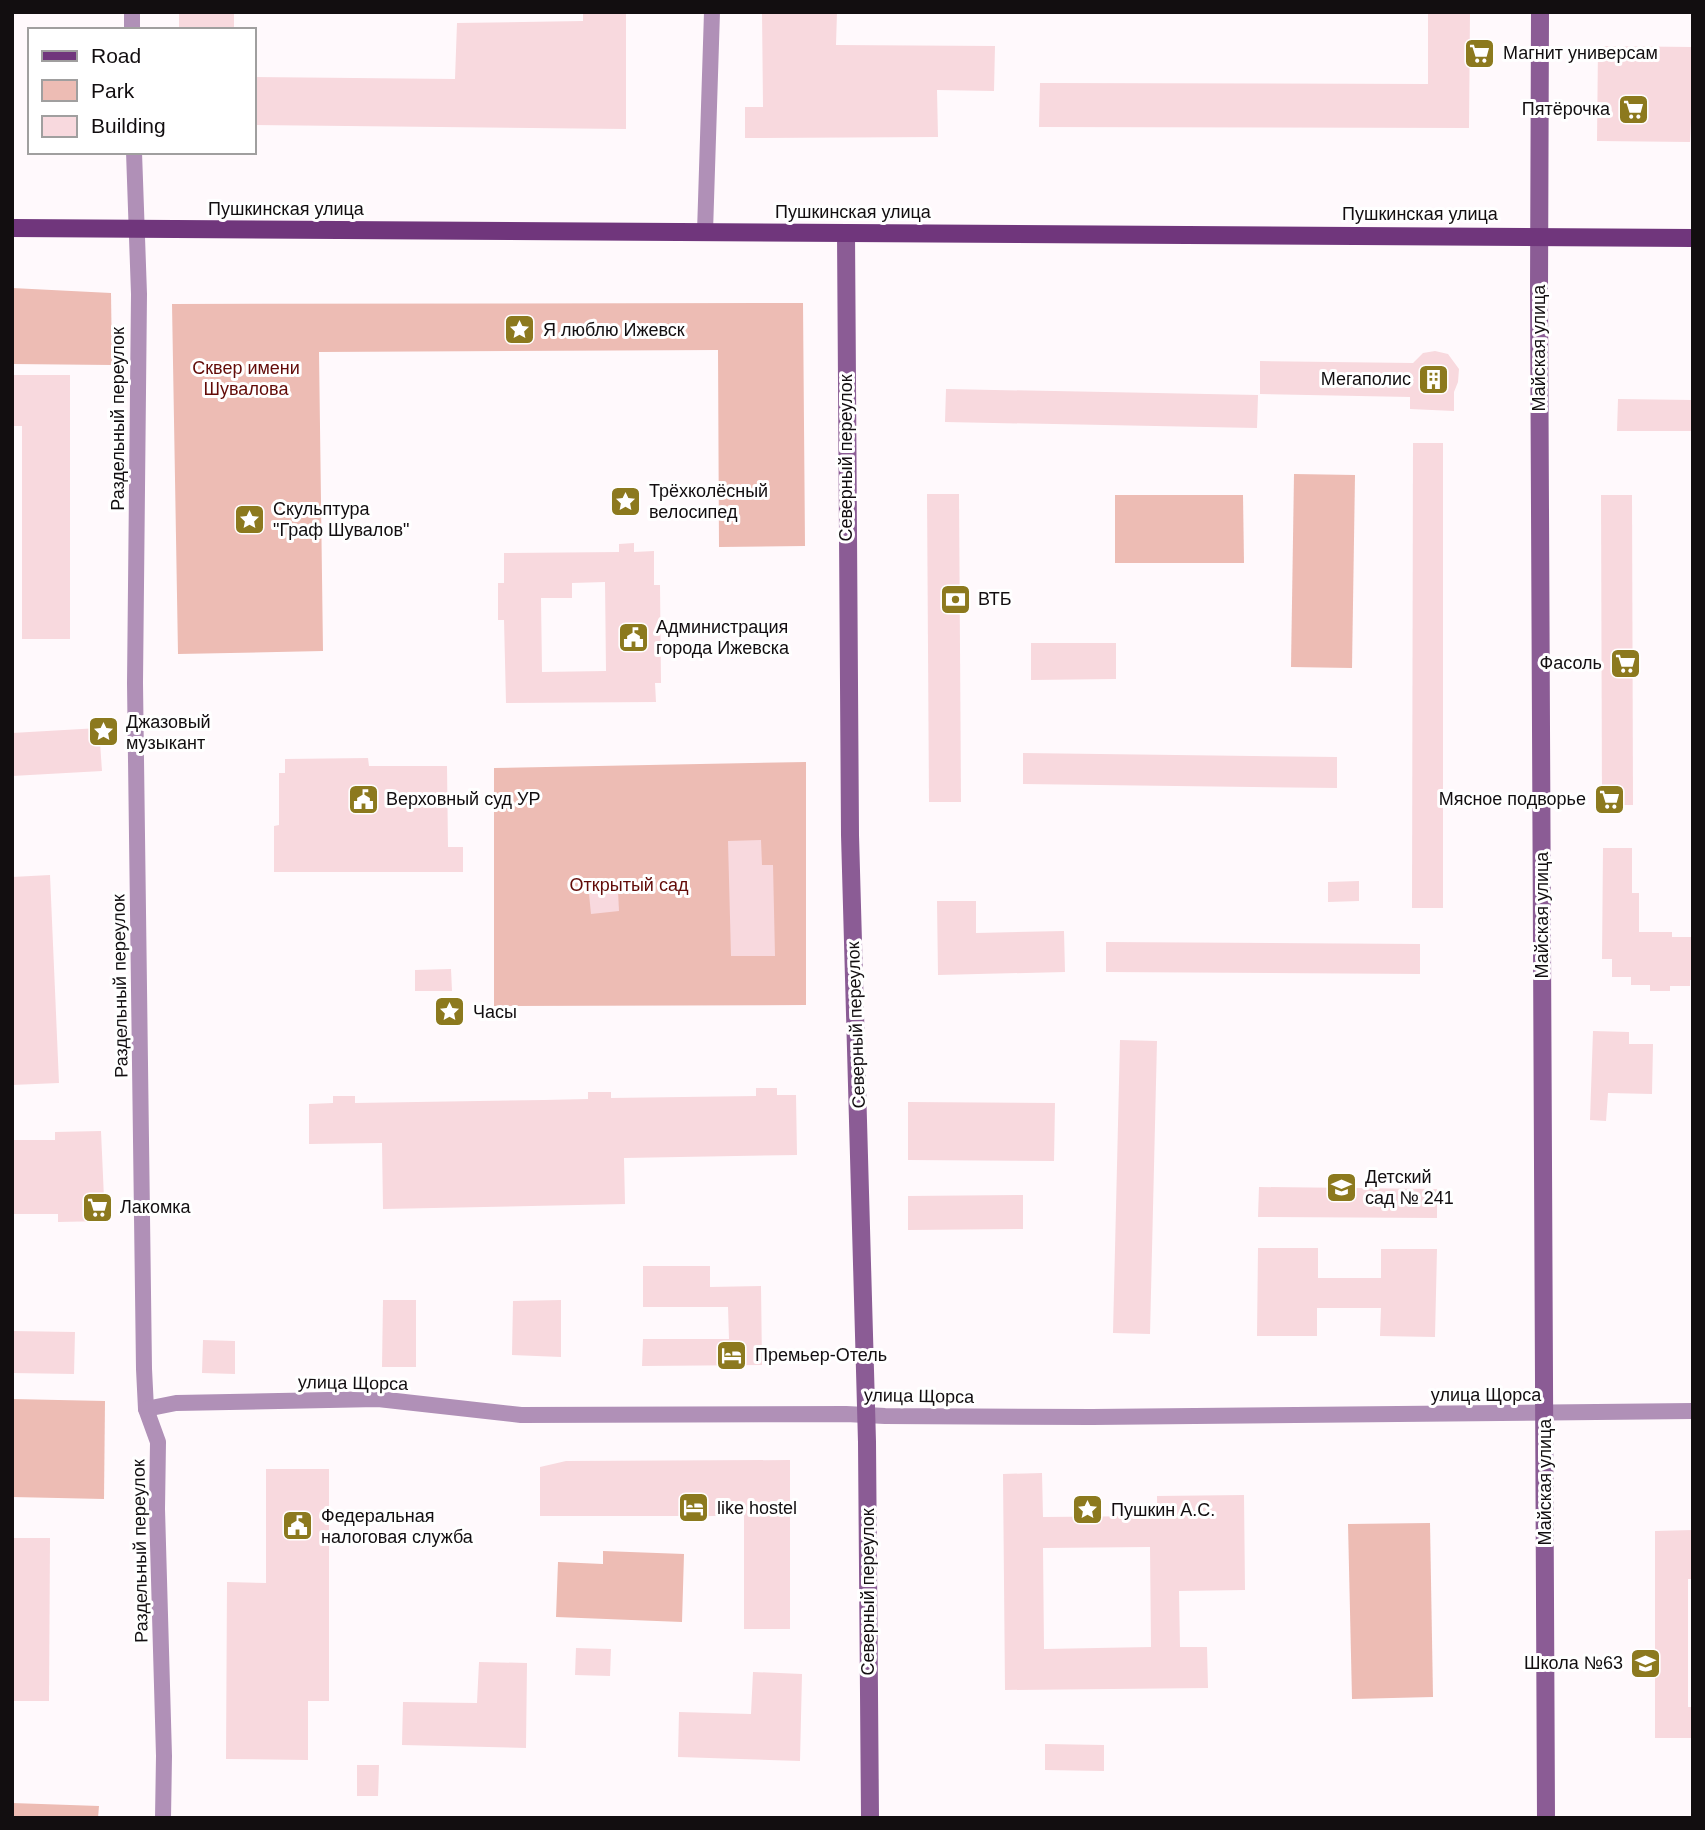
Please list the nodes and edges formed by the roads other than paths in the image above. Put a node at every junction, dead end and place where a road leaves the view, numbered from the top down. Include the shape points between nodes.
1 (712, 12) edge
2 (1540, 12) edge
3 (134, 154) edge
4 (12, 228) edge
5 (136, 230) junction
6 (705, 232) junction
7 (846, 233) junction
8 (1539, 236) junction
9 (1693, 238) edge
10 (146, 1409) junction
11 (1693, 1411) edge
12 (1544, 1414) junction
13 (867, 1415) junction
14 (163, 1818) edge
15 (870, 1818) edge
16 (1546, 1818) edge

1 - 6 street
2 - 8 street, Майская улица
3 - 5 street, Раздельный переулок
4 - 5 main road, Пушкинская улица
5 - 6 main road, Пушкинская улица
5 - 10 street, Раздельный переулок via 135,690
6 - 7 main road, Пушкинская улица
7 - 8 main road, Пушкинская улица
7 - 13 street, Северный переулок via 850,835
8 - 9 main road, Пушкинская улица
8 - 12 street, Майская улица
10 - 13 street, улица Щорса via 176,1403 378,1399 520,1415
10 - 14 street, Раздельный переулок via 159,1441
11 - 12 street, улица Щорса
12 - 13 street, улица Щорса
12 - 16 street, Майская улица
13 - 15 street, Северный переулок

